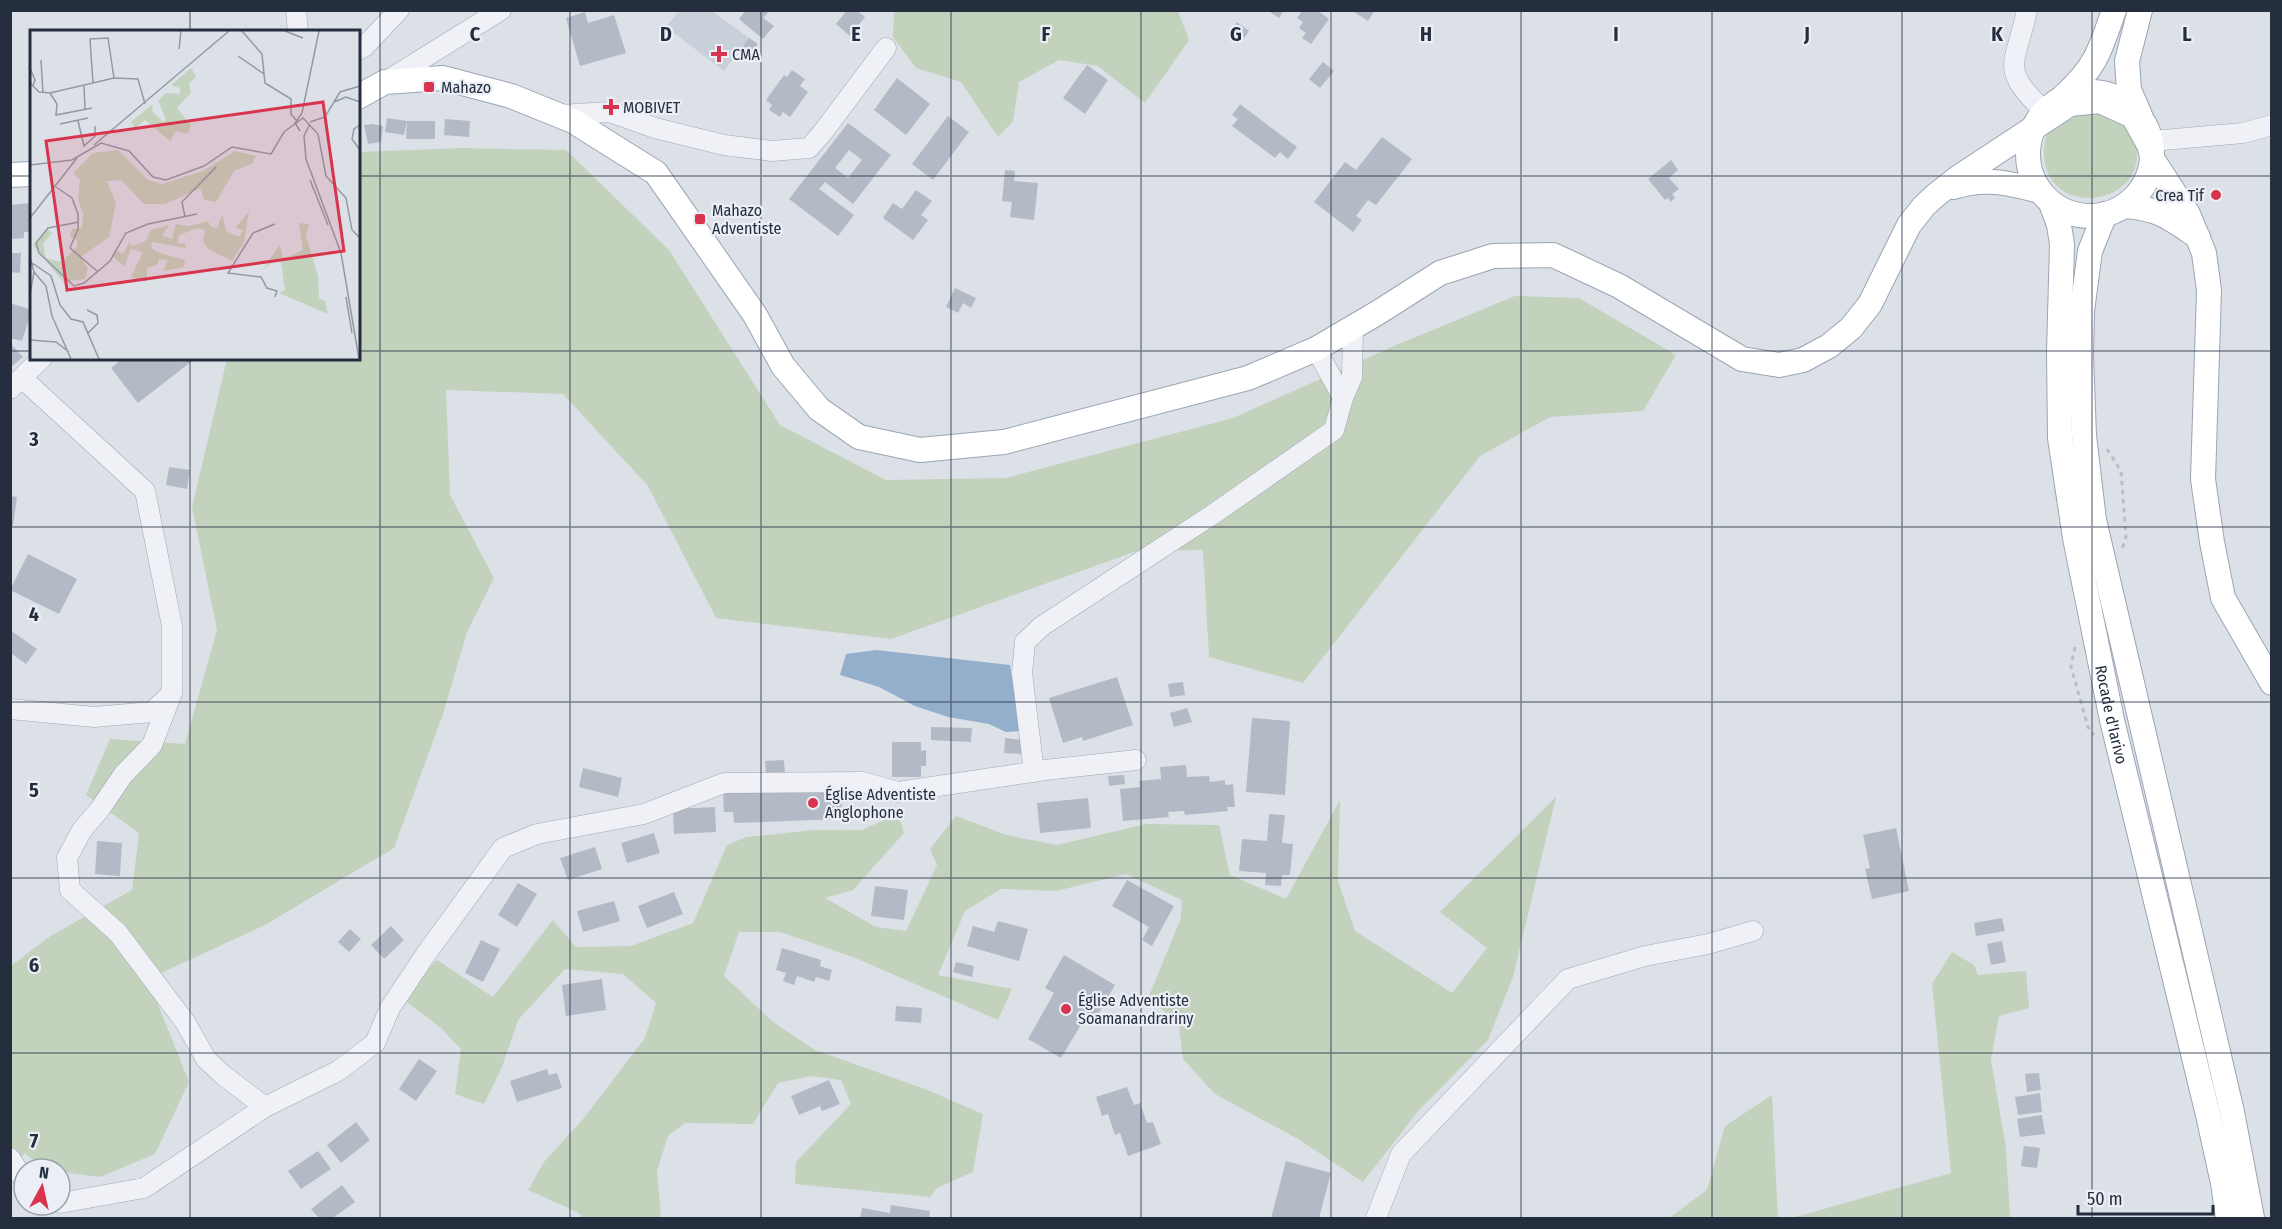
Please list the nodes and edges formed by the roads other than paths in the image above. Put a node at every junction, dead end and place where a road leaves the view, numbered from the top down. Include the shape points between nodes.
1 (296, 10) edge
2 (399, 10) edge
3 (501, 10) edge
4 (2027, 10) edge
5 (2114, 10) edge
6 (2140, 10) edge
7 (298, 30) edge
8 (886, 48) dead end
9 (360, 49) edge
10 (385, 82) junction
11 (360, 96) edge
12 (2046, 113) junction
13 (559, 115) junction
14 (2139, 115) junction
15 (2271, 124) edge
16 (2152, 150) junction
17 (30, 174) edge
18 (10, 175) edge
19 (1945, 190) junction
20 (2045, 197) junction
21 (2116, 210) junction
22 (2198, 237) junction
23 (1353, 327) junction
24 (1316, 349) junction
25 (40, 360) edge
26 (16, 384) edge
27 (1342, 398) junction
28 (2271, 683) edge
29 (172, 693) junction
30 (10, 709) edge
31 (1136, 760) dead end
32 (1034, 772) junction
33 (1753, 931) dead end
34 (265, 1107) junction
35 (72, 1201) edge
36 (1376, 1218) edge
37 (2228, 1218) edge
38 (2252, 1218) edge

1 - 7 street
2 - 9 street
3 - 10 street
4 - 12 street via 2013,61 2016,79
5 - 12 main road via 2097,58 2083,79
6 - 14 main road via 2127,61 2129,90
8 - 13 street via 808,148 772,151 724,145 610,112
10 - 11 main road
10 - 13 main road via 443,78 511,96
12 - 14 main road via 2083,92 2118,97
12 - 16 main road via 2070,104 2100,101 2133,116
12 - 19 main road
12 - 20 main road via 2027,151 2030,172
13 - 24 main road via 656,173 755,315 783,366 819,409 859,437 920,450 1004,442 1248,378
14 - 16 main road
15 - 16 street
16 - 21 main road via 2148,177 2139,193
16 - 22 main road
17 - 18 main road
19 - 20 main road via 1971,182 2002,181
19 - 23 main road via 1924,206 1910,225 1870,304 1851,328 1803,360 1779,365 1742,359 1619,286 1554,255 1493,256 1440,273
20 - 21 main road via 2077,215
20 - 37 main road, Rocade d'Iarivo via 2059,225 2062,244 2060,438 2075,538 2112,720 2210,1127
21 - 22 main road via 2146,208 2163,213
21 - 38 main road, Rocade d'Iarivo via 2090,251 2080,355 2094,520 2232,1112
22 - 28 main road via 2209,290 2203,479 2212,542 2223,598
23 - 24 main road
23 - 27 street via 1352,377
24 - 27 street
25 - 26 street
26 - 29 street via 145,490 172,626
27 - 32 street via 1334,430 1042,626 1024,642 1022,673
29 - 30 street via 152,712 94,717
29 - 34 street via 152,745 123,775 82,830 67,858 70,890 118,933 185,1022 206,1059
31 - 32 street
32 - 34 street via 898,792 862,782 724,783 644,814 537,834 503,848 390,1008 375,1043 338,1071
33 - 36 street via 1568,979 1401,1154
34 - 35 street via 144,1188

